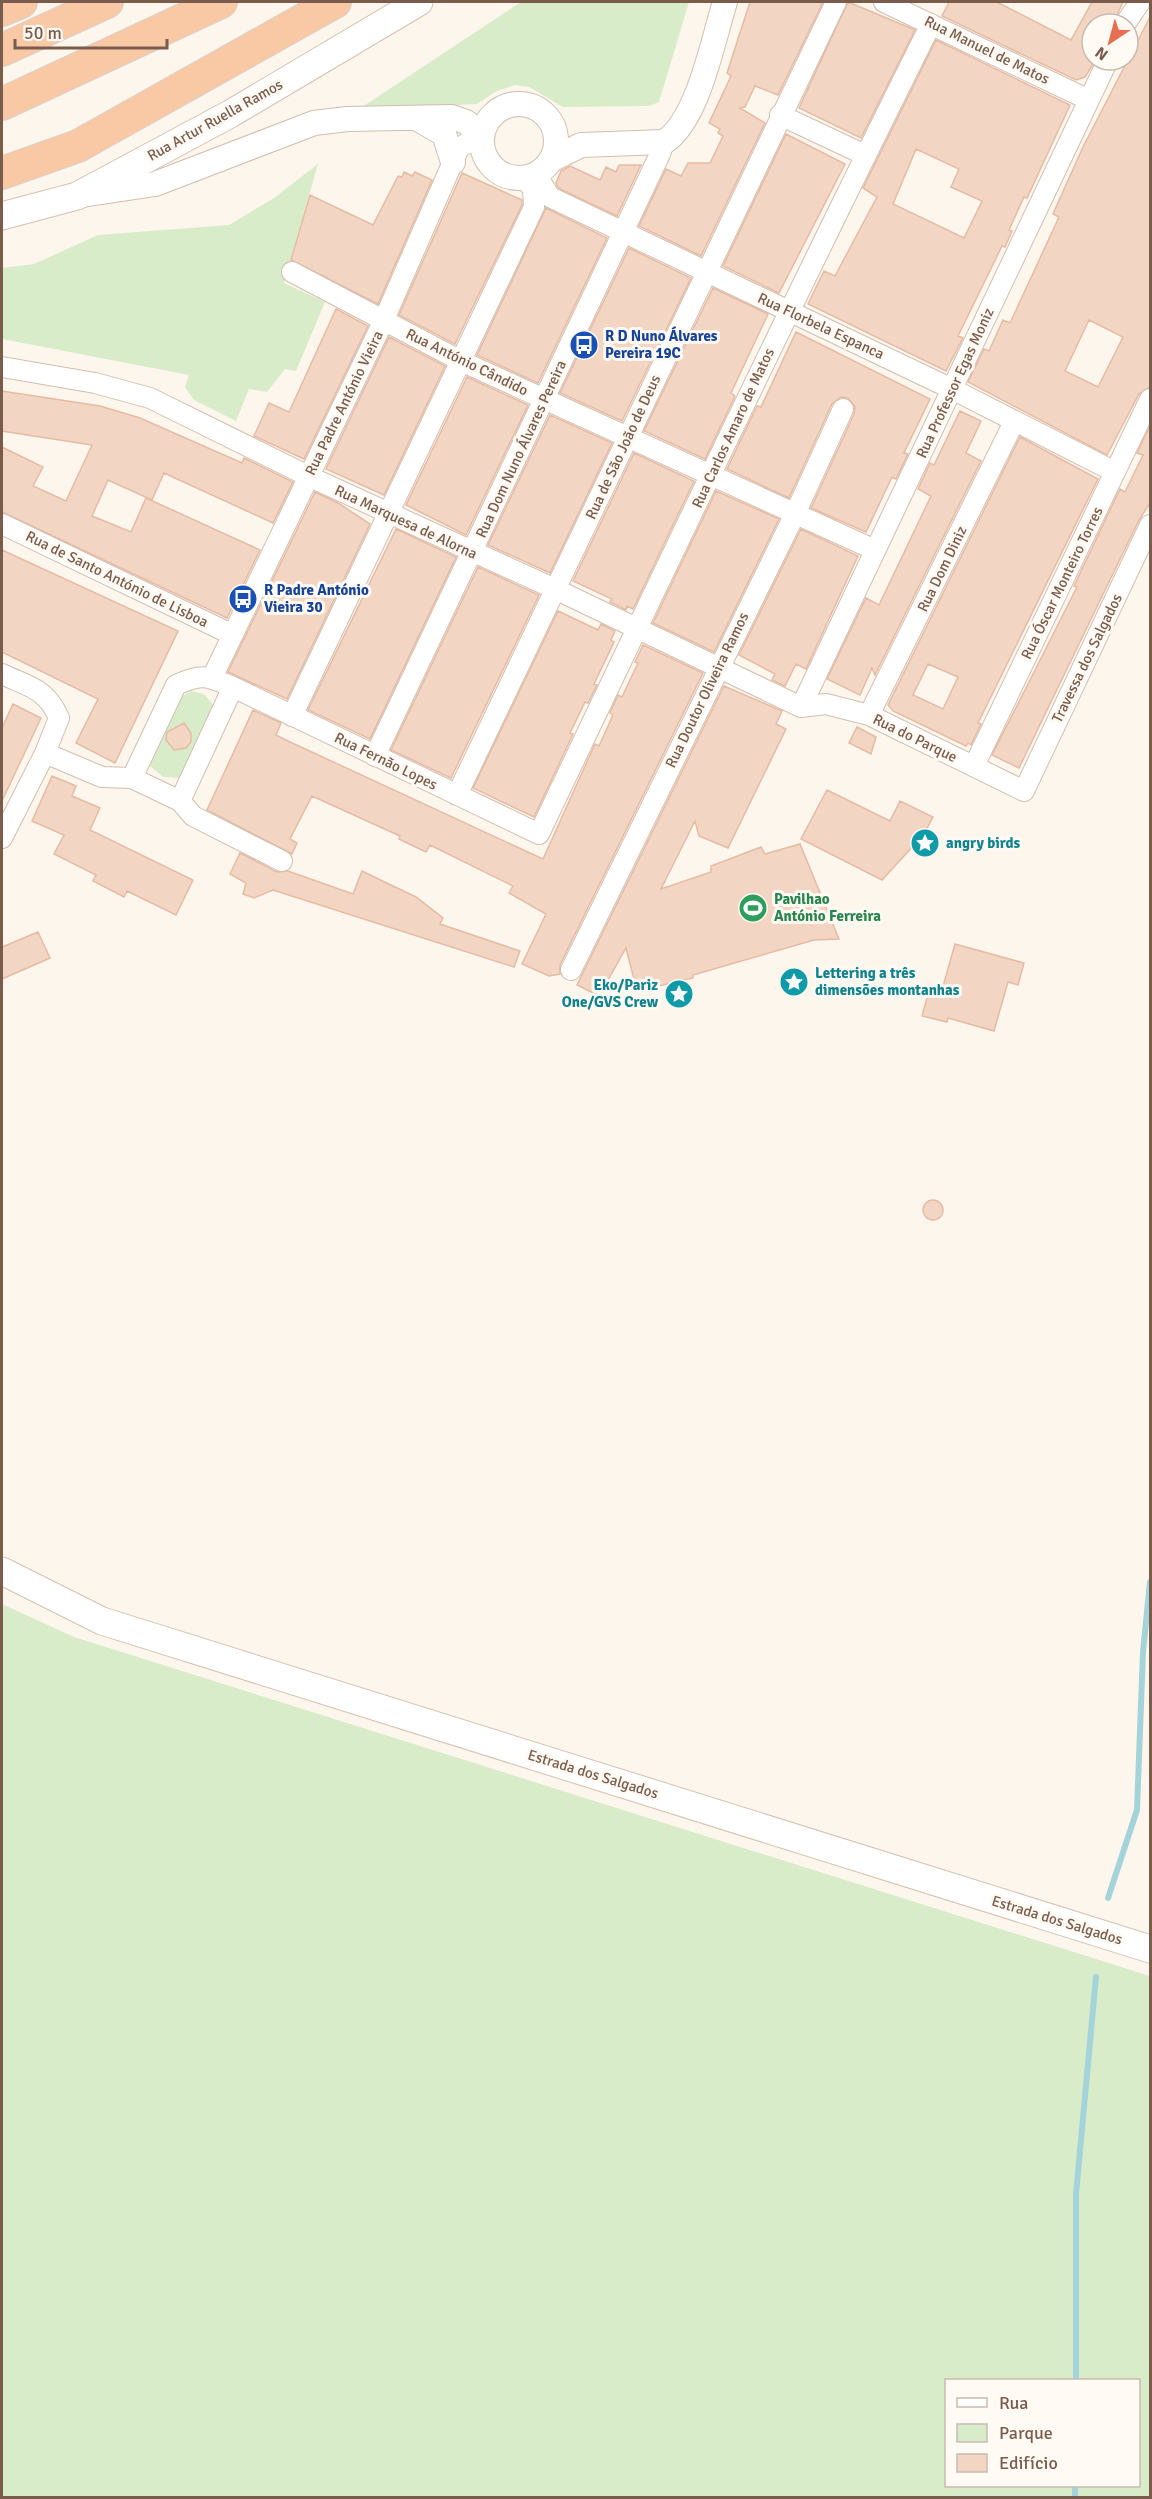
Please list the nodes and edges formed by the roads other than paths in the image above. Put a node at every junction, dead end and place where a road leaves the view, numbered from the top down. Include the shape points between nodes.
1 (21, 2) edge
2 (107, 2) edge
3 (221, 2) edge
4 (335, 2) edge
5 (419, 2) edge
6 (725, 2) edge
7 (836, 2) edge
8 (884, 2) edge
9 (2, 10) edge
10 (931, 24) junction
11 (2, 50) edge
12 (1102, 72) edge
13 (1089, 100) junction
14 (2, 104) edge
15 (780, 115) junction
16 (417, 118) junction
17 (550, 121) junction
18 (482, 140) junction
19 (664, 142) junction
20 (865, 155) junction
21 (453, 162) junction
22 (537, 170) junction
23 (2, 173) edge
24 (77, 196) junction
25 (2, 216) edge
26 (623, 232) junction
27 (706, 271) junction
28 (292, 272) dead end
29 (788, 310) junction
30 (383, 322) junction
31 (461, 360) junction
32 (2, 367) edge
33 (952, 389) junction
34 (544, 399) junction
35 (1150, 399) edge
36 (843, 409) dead end
37 (1014, 422) junction
38 (628, 436) junction
39 (1115, 472) junction
40 (308, 476) junction
41 (712, 476) junction
42 (389, 513) junction
43 (795, 514) junction
44 (2, 524) edge
45 (1150, 525) edge
46 (876, 550) junction
47 (472, 553) junction
48 (555, 589) junction
49 (637, 628) junction
50 (233, 635) junction
51 (719, 667) junction
52 (2, 674) edge
53 (205, 677) junction
54 (233, 687) junction
55 (801, 706) junction
56 (869, 715) junction
57 (292, 716) junction
58 (45, 753) junction
59 (375, 756) junction
60 (974, 766) junction
61 (132, 778) junction
62 (1024, 791) joint
63 (457, 795) junction
64 (180, 801) junction
65 (539, 834) joint
66 (2, 838) edge
67 (282, 861) dead end
68 (570, 969) dead end
69 (2, 1563) edge
70 (2, 1571) edge
71 (39, 1592) junction
72 (1150, 1949) edge

1 - 9 highway
2 - 11 highway
3 - 14 highway
4 - 23 highway via 78,146
5 - 24 main road, Rua Artur Ruella Ramos via 230,114
6 - 19 street via 687,115 680,128
7 - 15 street, Rua de São João de Deus
8 - 10 street, Rua Manuel de Matos
10 - 13 street, Rua Manuel de Matos
10 - 20 street, Rua Carlos Amaro de Matos
12 - 13 street, Rua Professor Egas Moniz
13 - 33 street, Rua Professor Egas Moniz
15 - 20 street
15 - 27 street, Rua de São João de Deus
16 - 18 street via 452,117 466,122
16 - 21 street via 444,134
16 - 24 street via 314,123 155,183
17 - 18 street via 538,108 513,104 490,115
17 - 19 street via 574,132
17 - 22 street via 557,140
18 - 21 street, Rua Padre António Vieira via 459,148
18 - 22 street via 487,161 506,176
19 - 22 street via 581,145
19 - 26 street, Rua Dom Nuno Álvares Pereira
20 - 29 street, Rua Carlos Amaro de Matos
21 - 30 street, Rua Padre António Vieira
22 - 26 street, Rua Florbela Espanca via 550,197
22 - 31 street via 534,207
24 - 25 main road, Rua Artur Ruella Ramos
26 - 27 street, Rua Florbela Espanca
26 - 34 street, Rua Dom Nuno Álvares Pereira
27 - 29 street, Rua Florbela Espanca
27 - 38 street, Rua de São João de Deus
28 - 30 street, Rua António Cândido
29 - 33 street, Rua Florbela Espanca
29 - 41 street, Rua Carlos Amaro de Matos
30 - 31 street, Rua António Cândido
30 - 40 street, Rua Padre António Vieira
31 - 34 street, Rua António Cândido
31 - 42 street
32 - 40 street, Rua Marquesa de Alorna via 95,383 150,398
33 - 37 street, Rua Florbela Espanca
33 - 46 street, Rua Professor Egas Moniz
34 - 38 street, Rua António Cândido
34 - 47 street, Rua Dom Nuno Álvares Pereira
35 - 39 street, Rua Óscar Monteiro Torres
36 - 43 street, Rua Doutor Oliveira Ramos
37 - 39 street, Rua Florbela Espanca
37 - 56 street, Rua Dom Diniz
38 - 41 street, Rua António Cândido
38 - 48 street, Rua de São João de Deus
39 - 60 street, Rua Óscar Monteiro Torres
40 - 42 street, Rua Marquesa de Alorna
40 - 50 street, Rua Padre António Vieira
41 - 43 street, Rua António Cândido
41 - 49 street, Rua Carlos Amaro de Matos
42 - 47 street, Rua Marquesa de Alorna
42 - 57 street
43 - 46 street, Rua António Cândido
43 - 51 street, Rua Doutor Oliveira Ramos
44 - 50 street, Rua de Santo António de Lisboa
45 - 62 street, Travessa dos Salgados
46 - 55 street, Rua Professor Egas Moniz
47 - 48 street, Rua Marquesa de Alorna
47 - 59 street, Rua Dom Nuno Álvares Pereira
48 - 49 street, Rua Marquesa de Alorna
48 - 63 street, Rua de São João de Deus
49 - 51 street, Rua Marquesa de Alorna
49 - 65 street, Rua Carlos Amaro de Matos
50 - 53 street, Rua Padre António Vieira
51 - 55 street, Rua Marquesa de Alorna
51 - 68 street, Rua Doutor Oliveira Ramos
52 - 58 street via 51,700 59,718
53 - 54 street, Rua Fernão Lopes
53 - 61 street via 176,685
54 - 57 street, Rua Fernão Lopes
54 - 64 street
55 - 56 street, Rua do Parque via 826,704
56 - 60 street, Rua do Parque
57 - 59 street, Rua Fernão Lopes
58 - 61 street via 102,777
58 - 66 street
59 - 63 street, Rua Fernão Lopes
60 - 62 street, Rua do Parque
61 - 64 street
63 - 65 street, Rua Fernão Lopes
64 - 67 street via 192,816
69 - 71 main road, Estrada dos Salgados
70 - 71 main road, Estrada dos Salgados
71 - 72 main road, Estrada dos Salgados via 102,1621

